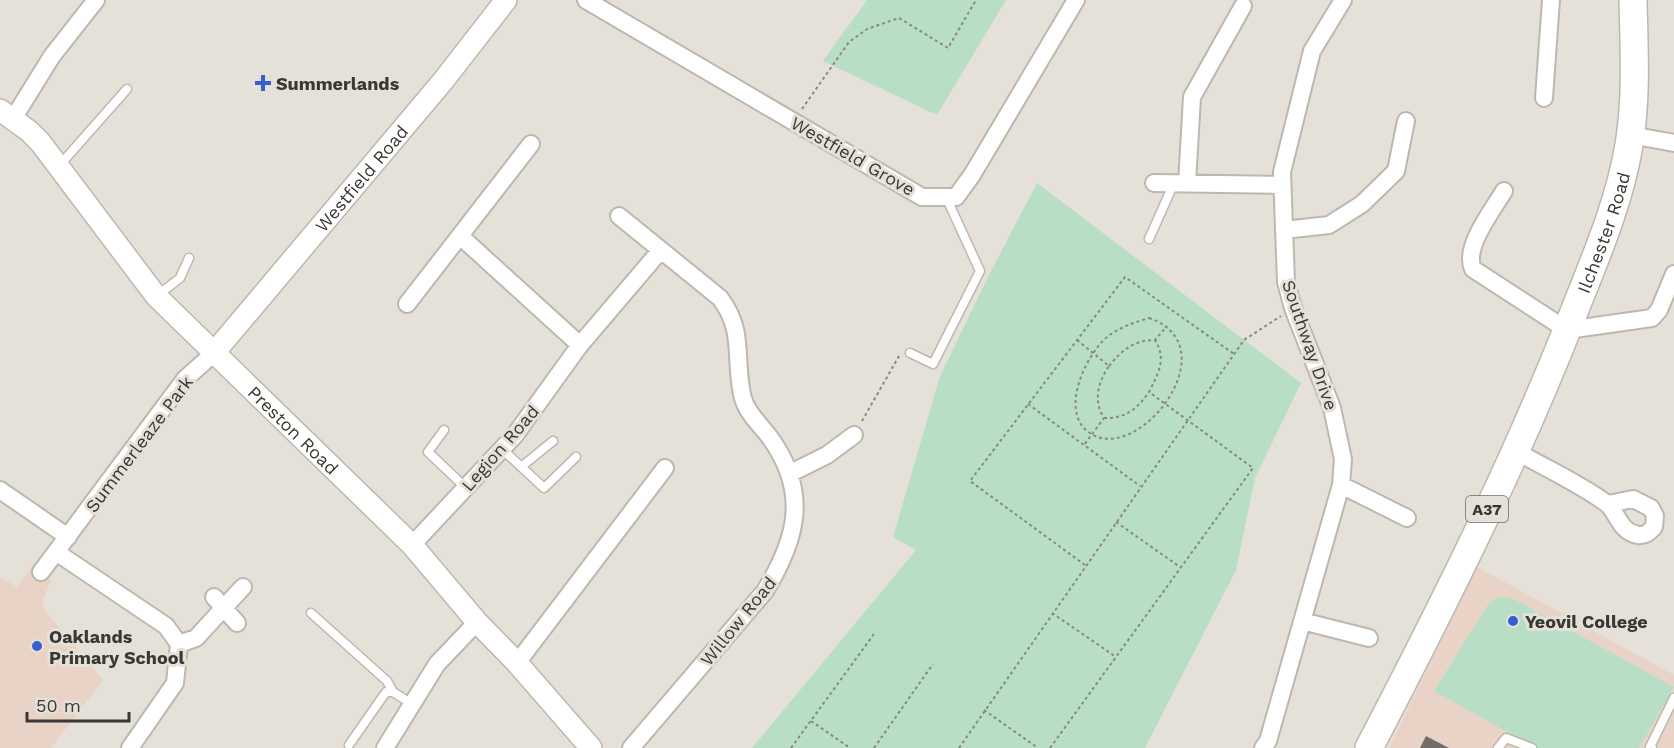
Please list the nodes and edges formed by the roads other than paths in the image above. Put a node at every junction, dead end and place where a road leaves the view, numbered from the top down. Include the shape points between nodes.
1 (96, 0) edge
2 (506, 0) edge
3 (586, 0) edge
4 (1076, 0) edge
5 (1343, 0) edge
6 (1551, 0) edge
7 (1633, 0) edge
8 (1243, 6) dead end
9 (127, 89) dead end
10 (1544, 98) dead end
11 (6, 114) edge
12 (1406, 121) dead end
13 (1630, 135) junction
14 (1674, 143) edge
15 (531, 144) dead end
16 (58, 167) junction
17 (1154, 183) dead end
18 (1180, 183) junction
19 (1282, 185) junction
20 (1504, 191) dead end
21 (946, 197) junction
22 (618, 216) dead end
23 (1284, 230) junction
24 (460, 236) junction
25 (1149, 239) dead end
26 (660, 251) junction
27 (189, 258) dead end
28 (1674, 274) edge
29 (156, 296) junction
30 (407, 304) dead end
31 (1567, 330) junction
32 (580, 345) junction
33 (910, 352) road end
34 (213, 354) junction
35 (444, 430) dead end
36 (854, 435) road end
37 (553, 441) dead end
38 (502, 449) junction
39 (1515, 451) junction
40 (576, 457) dead end
41 (521, 466) junction
42 (664, 468) dead end
43 (790, 473) junction
44 (1341, 485) junction
45 (466, 488) junction
46 (0, 490) edge
47 (1608, 504) dead end
48 (1407, 518) dead end
49 (68, 537) junction
50 (412, 545) junction
51 (56, 552) junction
52 (41, 572) dead end
53 (243, 587) dead end
54 (219, 603) junction
55 (311, 613) dead end
56 (1302, 621) junction
57 (477, 622) junction
58 (237, 623) dead end
59 (1369, 638) dead end
60 (179, 644) junction
61 (517, 663) junction
62 (393, 692) junction
63 (1674, 698) edge
64 (412, 704) junction
65 (349, 745) dead end
66 (130, 748) edge
67 (385, 748) edge
68 (591, 748) edge
69 (632, 748) edge
70 (1263, 748) edge
71 (1370, 748) edge
72 (1498, 748) edge
73 (1532, 748) edge
74 (1652, 748) edge

1 - 11 street
2 - 34 street, Westfield Road via 443,81
3 - 21 street, Westfield Grove via 922,196
4 - 21 street via 972,175 956,197
5 - 19 street, Southway Drive via 1312,51
6 - 10 street
7 - 13 highway, Ilchester Road / A37
8 - 18 street via 1192,97
9 - 16 lane
11 - 16 street, Preston Road via 29,131
12 - 23 street via 1396,171 1362,204 1329,225
13 - 14 street
13 - 31 highway, Ilchester Road / A37 via 1616,201
15 - 24 street
16 - 29 street, Preston Road
17 - 18 street
18 - 19 street
18 - 25 lane
19 - 23 street, Southway Drive
20 - 31 street via 1471,249 1469,261 1473,269
21 - 33 lane via 981,272 933,364
22 - 26 street, Willow Road
23 - 44 street, Southway Drive via 1283,259 1293,308 1335,417 1343,459
24 - 30 street
24 - 32 street
26 - 32 street, Legion Road
26 - 43 street, Willow Road via 720,298 730,312 737,329 742,394 748,411 782,454
27 - 29 lane via 180,278
28 - 31 street via 1652,318
29 - 34 street, Preston Road
31 - 39 highway, Ilchester Road / A37
32 - 38 street, Legion Road
34 - 49 street, Summerleaze Park via 185,379
34 - 50 street, Preston Road
35 - 45 lane via 428,452
36 - 43 street via 827,455
37 - 41 lane
38 - 41 lane
38 - 45 street, Legion Road
39 - 47 street
39 - 71 highway, Ilchester Road / A37
40 - 41 lane via 544,488
42 - 61 street
43 - 69 street, Willow Road via 796,507 791,540 781,566 765,591
44 - 48 street
44 - 56 street, Southway Drive
45 - 50 street, Legion Road
46 - 49 street
49 - 51 street, Summerleaze Park
50 - 57 street, Preston Road
51 - 52 street, Summerleaze Park
51 - 60 street via 166,626
53 - 54 street
54 - 58 street
54 - 60 street via 195,638
55 - 62 lane via 387,681
56 - 59 street
56 - 70 street, Southway Drive
57 - 61 street, Preston Road
57 - 64 street via 437,664
60 - 66 street via 175,683
61 - 68 street, Preston Road
62 - 64 lane
62 - 65 lane via 386,692
63 - 74 lane
64 - 67 street
72 - 73 lane via 1506,738

